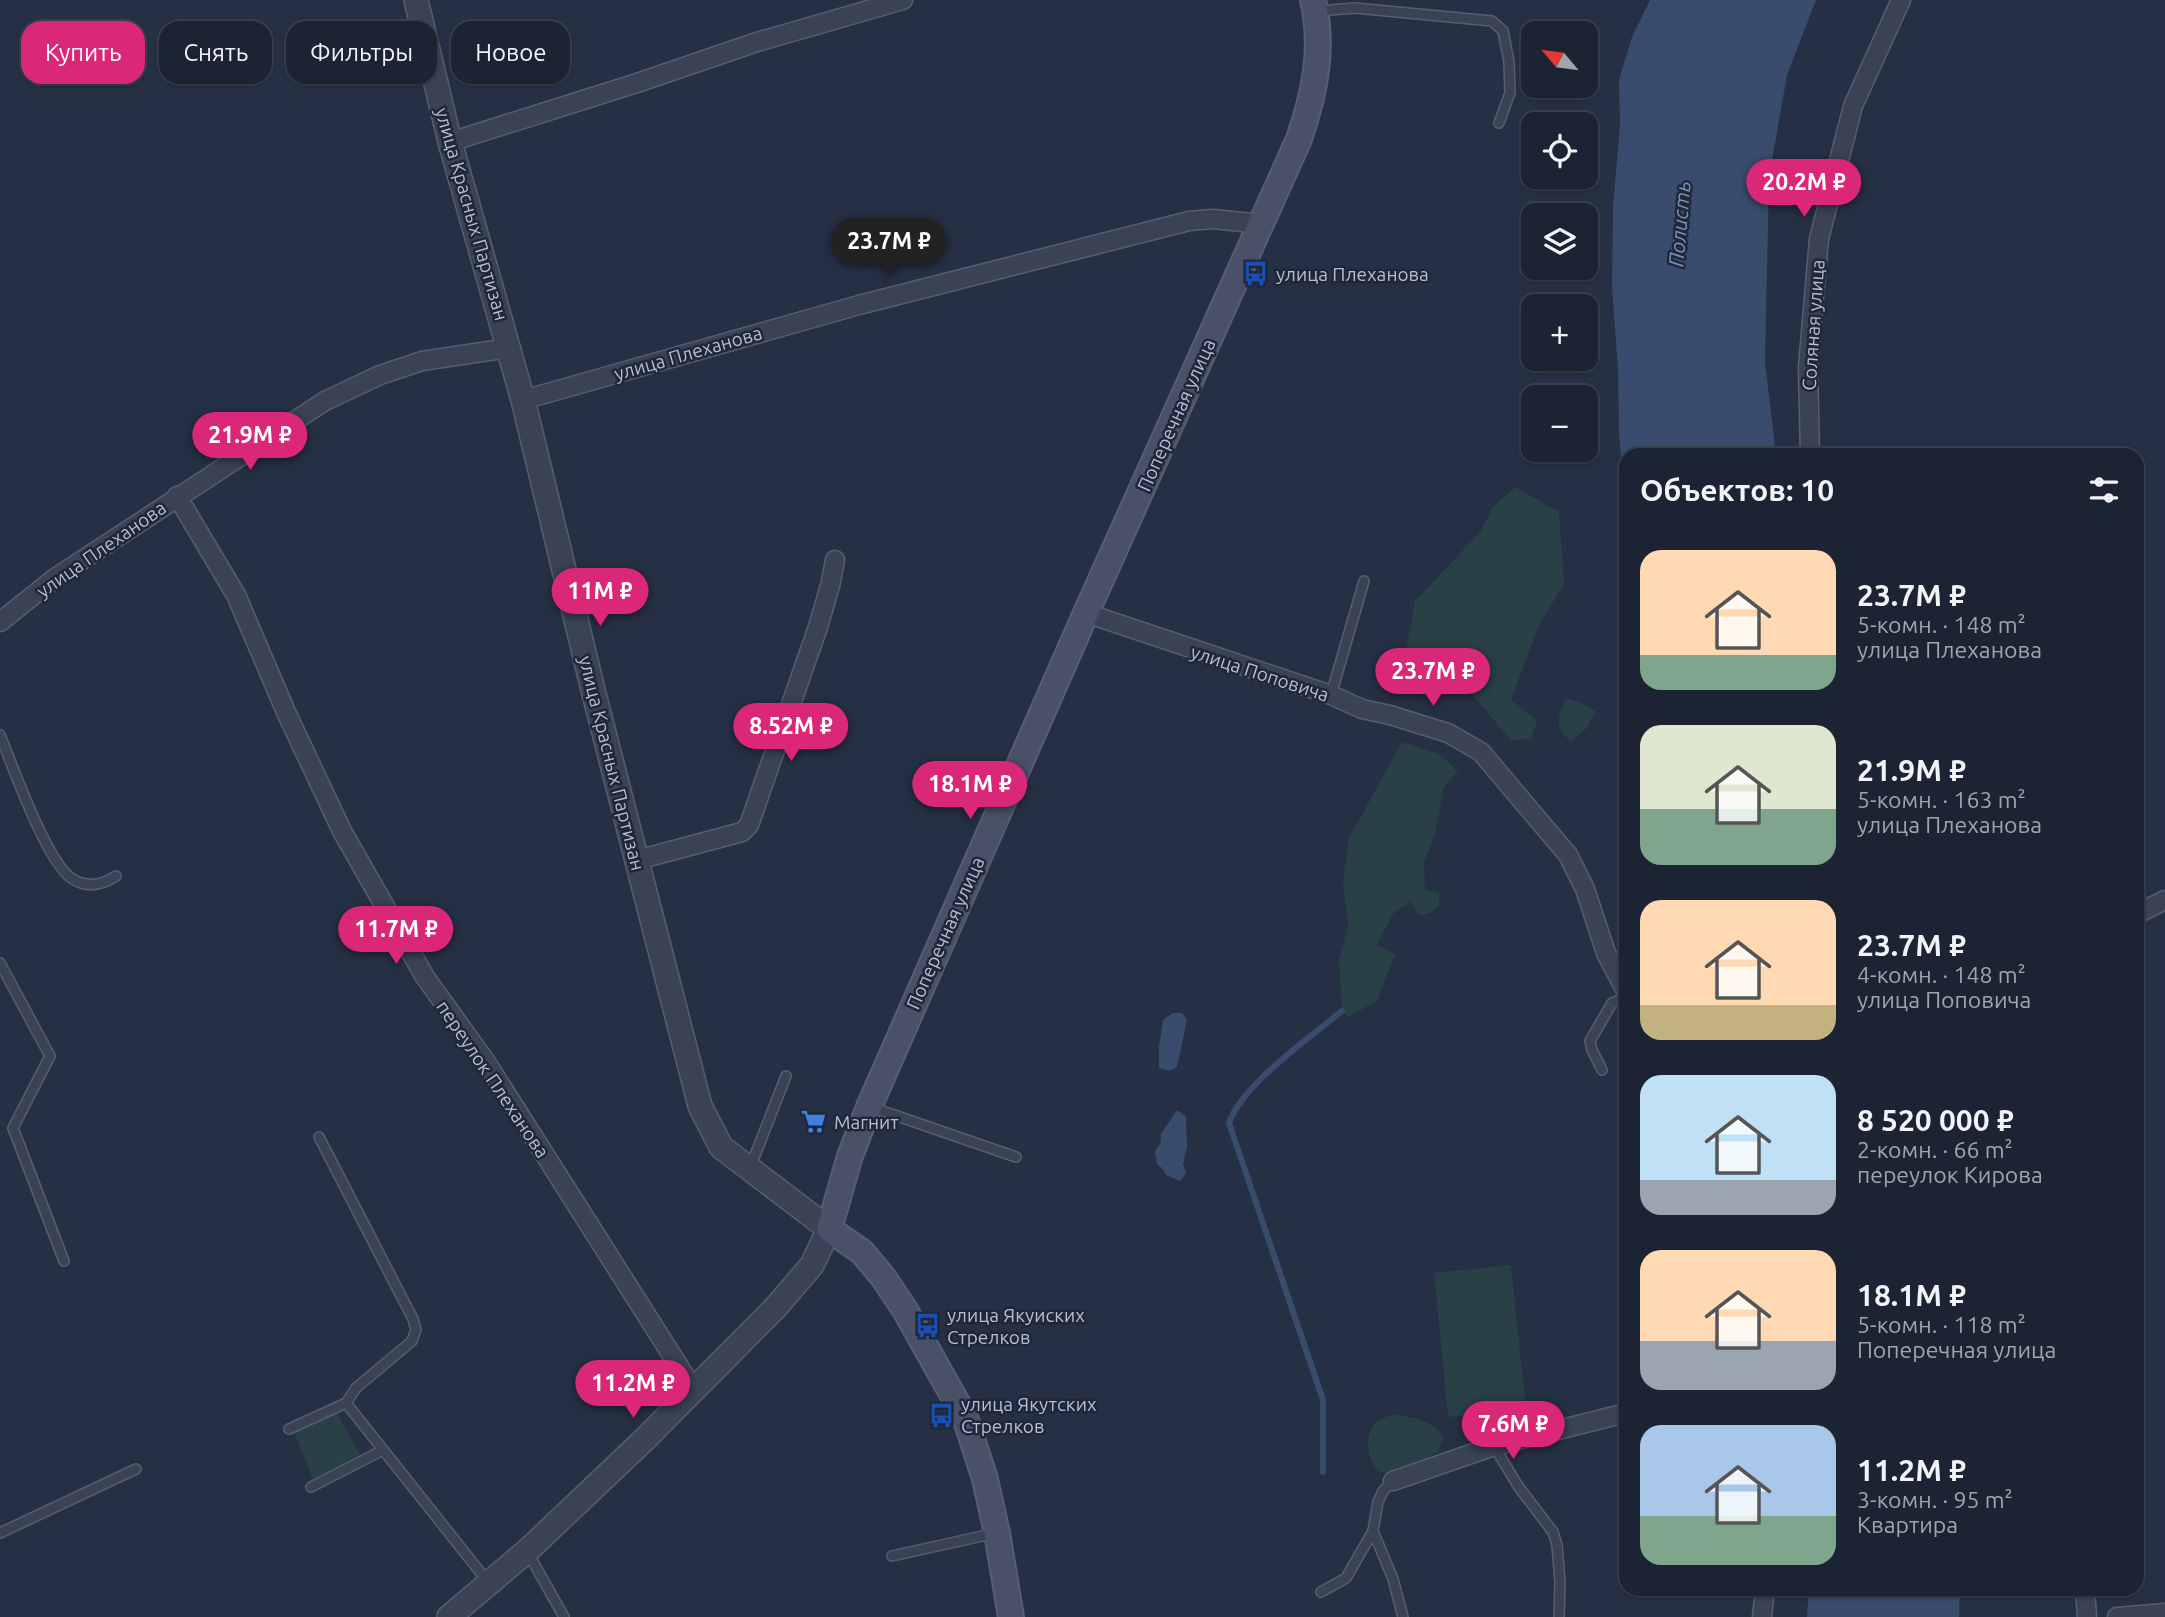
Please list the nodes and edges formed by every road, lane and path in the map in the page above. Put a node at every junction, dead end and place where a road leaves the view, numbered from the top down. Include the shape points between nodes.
1 (415, 0) edge
2 (903, 0) edge
3 (1901, 0) edge
4 (1315, 6) edge
5 (1499, 123) dead end
6 (450, 142) junction
7 (1262, 223) junction
8 (509, 348) junction
9 (523, 400) junction
10 (1810, 448) edge
11 (177, 496) junction
12 (835, 560) dead end
13 (1364, 581) dead end
14 (1086, 613) junction
15 (1, 618) edge
16 (1331, 695) junction
17 (0, 735) edge
18 (637, 860) junction
19 (116, 876) dead end
20 (2165, 900) edge
21 (2144, 910) edge
22 (0, 963) edge
23 (1619, 978) edge
24 (1619, 1000) edge
25 (1602, 1070) dead end
26 (786, 1076) dead end
27 (869, 1107) junction
28 (319, 1137) dead end
29 (1016, 1157) dead end
30 (750, 1170) junction
31 (829, 1229) junction
32 (64, 1261) dead end
33 (694, 1390) junction
34 (346, 1403) junction
35 (1619, 1415) edge
36 (289, 1429) dead end
37 (1494, 1446) junction
38 (383, 1450) junction
39 (136, 1469) dead end
40 (1393, 1481) joint
41 (311, 1487) dead end
42 (1373, 1531) junction
43 (0, 1533) edge
44 (997, 1533) junction
45 (527, 1551) junction
46 (892, 1556) dead end
47 (489, 1583) junction
48 (1321, 1592) dead end
49 (1764, 1596) edge
50 (2086, 1596) edge
51 (2165, 1613) edge
52 (449, 1617) edge
53 (564, 1617) edge
54 (1011, 1617) edge
55 (1403, 1617) edge
56 (1559, 1617) edge
57 (1762, 1617) edge
58 (2087, 1617) edge
59 (2118, 1617) edge

1 - 6 street, улица Красных Партизан
2 - 6 street via 757,42
3 - 10 street, Соляная улица via 1853,106 1819,239 1808,368
4 - 5 lane via 1492,21 1503,31 1510,62 1510,93
4 - 7 main road, Поперечная улица via 1319,54 1312,101
6 - 8 street, улица Красных Партизан
7 - 9 street, улица Плеханова via 1189,221 859,305
7 - 14 main road, Поперечная улица
8 - 9 street, улица Красных Партизан
8 - 11 street, улица Плеханова via 422,361 380,375 325,401
9 - 18 street, улица Красных Партизан
11 - 15 street, улица Плеханова
11 - 33 street, переулок Плеханова via 236,595 342,831 411,954 486,1062
12 - 18 street via 818,627 749,825 742,832
13 - 16 lane
14 - 16 street, улица Поповича
14 - 27 main road, Поперечная улица
16 - 23 street, улица Поповича via 1362,709 1448,733 1480,752 1568,855 1586,889 1606,953
17 - 19 lane via 34,819 69,877 90,886
18 - 30 street, улица Красных Партизан via 700,1106 721,1147
20 - 21 street
22 - 32 lane via 50,1056 13,1128
24 - 25 lane via 1612,1003 1590,1041
26 - 30 lane
27 - 29 lane
27 - 31 main road, Поперечная улица
28 - 34 lane via 416,1330 412,1341 356,1388
30 - 31 street, улица Красных Партизан
31 - 33 street via 812,1265
31 - 44 main road via 862,1252 883,1277 942,1375 964,1417
33 - 45 street
34 - 36 lane
34 - 38 lane
35 - 37 street
37 - 40 street
37 - 56 lane via 1553,1532
38 - 41 lane
38 - 47 lane
39 - 43 lane
40 - 42 lane via 1378,1502
42 - 48 lane via 1346,1578
42 - 55 lane
44 - 46 lane
44 - 54 main road
45 - 47 street
45 - 53 lane
47 - 52 street
49 - 57 street
50 - 58 street
51 - 59 street

